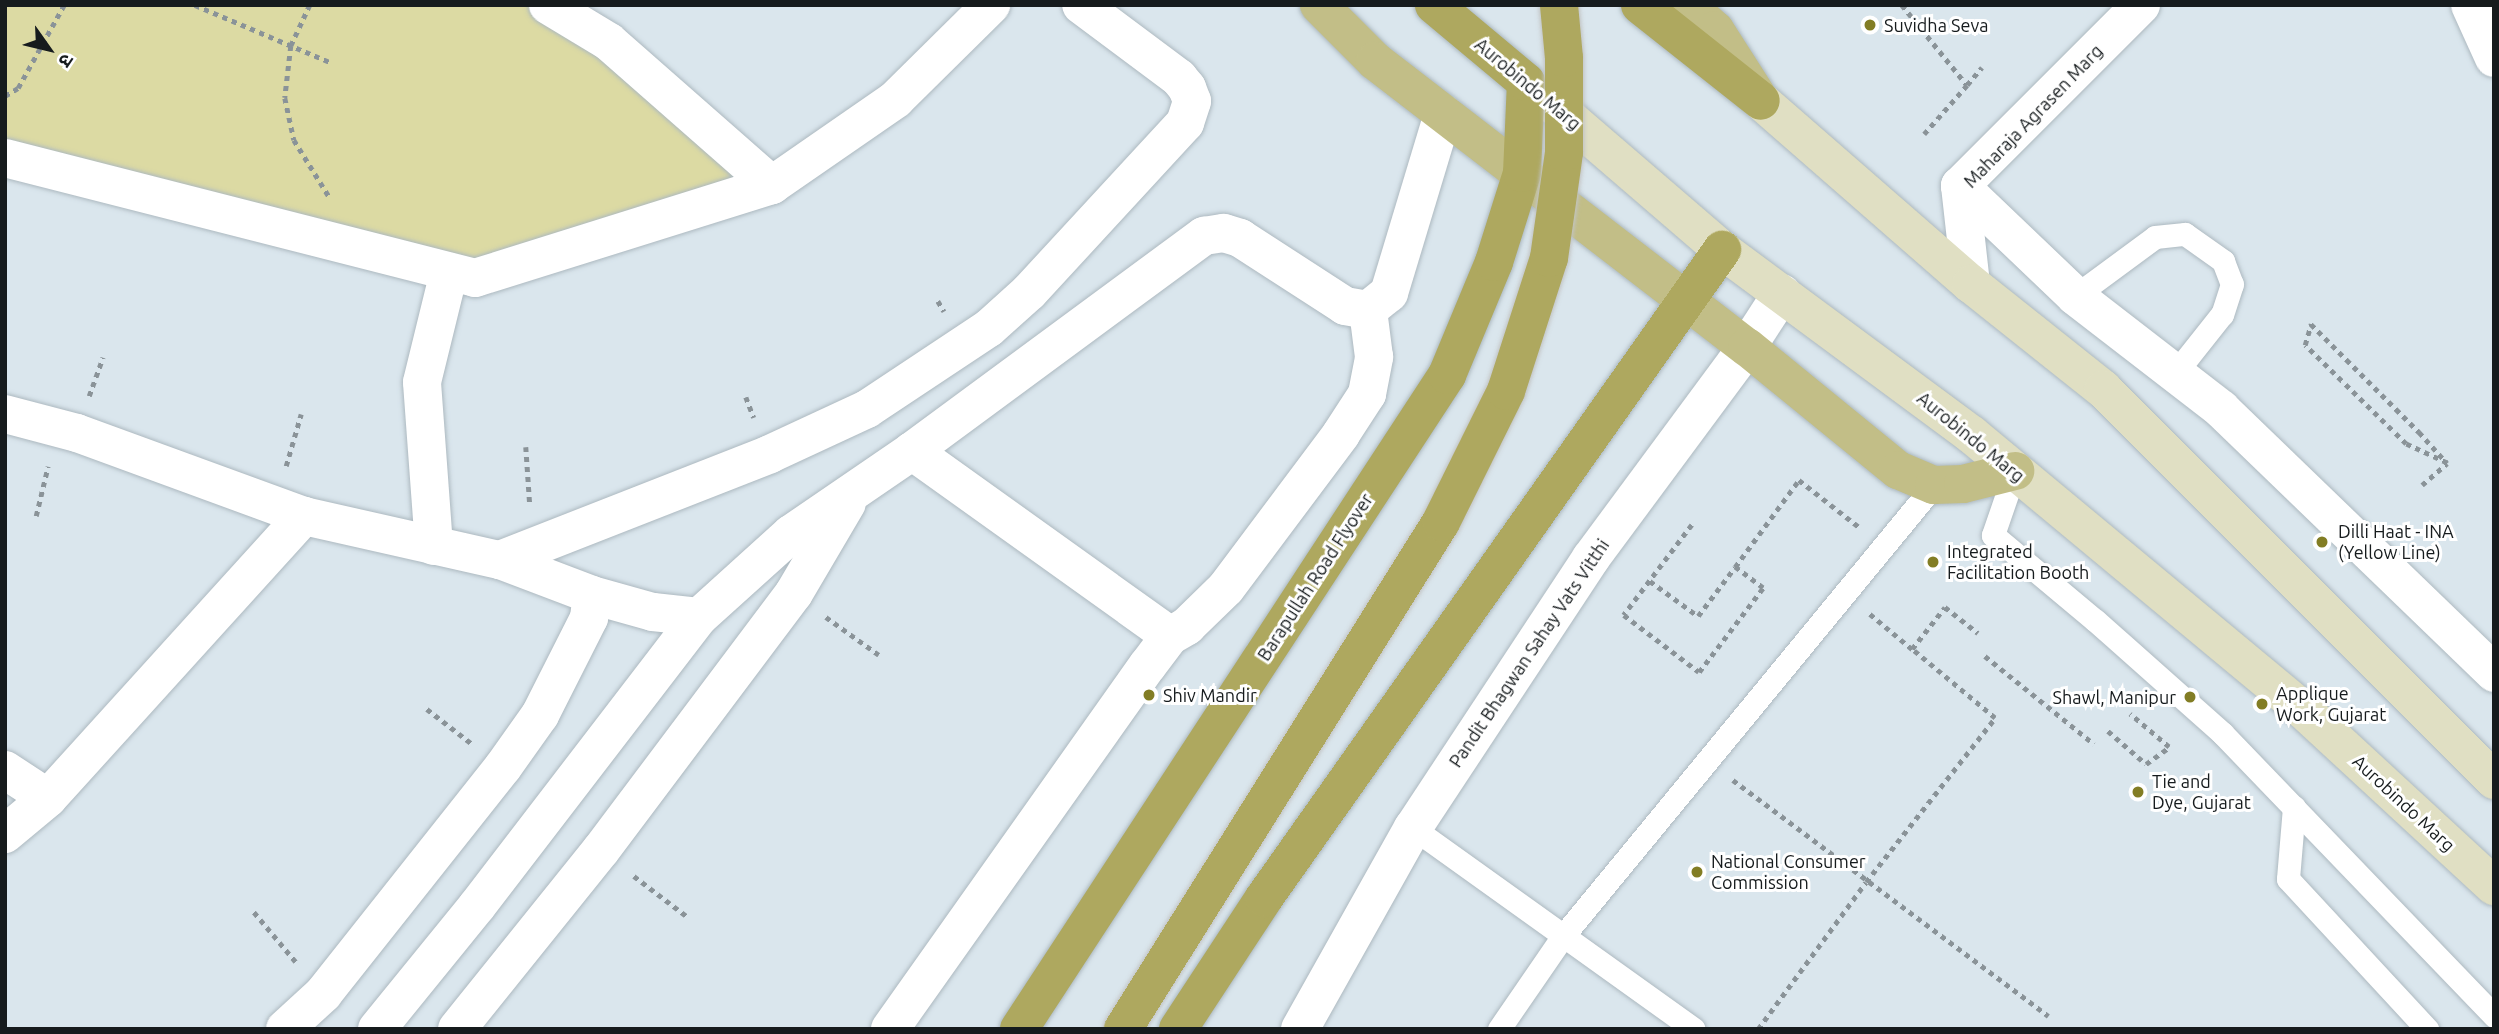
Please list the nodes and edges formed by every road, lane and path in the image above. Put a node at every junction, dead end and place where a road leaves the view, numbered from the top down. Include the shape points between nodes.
1 (64, 5) edge
2 (195, 5) edge
3 (310, 5) edge
4 (548, 5) edge
5 (991, 5) edge
6 (1081, 5) edge
7 (1319, 5) edge
8 (1434, 5) edge
9 (1559, 5) edge
10 (1640, 5) edge
11 (1687, 5) edge
12 (1902, 5) edge
13 (2141, 5) edge
14 (2470, 5) edge
15 (291, 46) junction
16 (2494, 58) edge
17 (330, 62) dead end
18 (1982, 67) dead end
19 (1526, 82) junction
20 (1967, 85) junction
21 (5, 96) edge
22 (1761, 102) junction
23 (1443, 114) junction
24 (1924, 134) dead end
25 (5, 158) edge
26 (1522, 173) junction
27 (772, 185) junction
28 (1960, 186) junction
29 (337, 205) dead end
30 (1722, 250) junction
31 (449, 272) junction
32 (1971, 284) junction
33 (1782, 293) junction
34 (2075, 296) junction
35 (1687, 300) junction
36 (1368, 310) junction
37 (1747, 347) junction
38 (2175, 372) junction
39 (5, 414) edge
40 (301, 414) dead end
41 (59, 429) junction
42 (526, 447) dead end
43 (912, 451) junction
44 (2446, 463) junction
45 (2015, 471) junction
46 (1934, 485) junction
47 (2422, 485) dead end
48 (855, 492) junction
49 (287, 510) junction
50 (36, 516) dead end
51 (1692, 526) dead end
52 (434, 546) junction
53 (1884, 546) junction
54 (536, 547) junction
55 (500, 560) junction
56 (1735, 567) junction
57 (1650, 581) junction
58 (794, 593) junction
59 (1844, 593) junction
60 (592, 595) junction
61 (699, 617) junction
62 (1978, 633) dead end
63 (1170, 636) junction
64 (1912, 649) junction
65 (879, 655) dead end
66 (1984, 656) dead end
67 (2494, 673) edge
68 (427, 709) dead end
69 (2130, 714) dead end
70 (2108, 731) dead end
71 (2094, 744) dead end
72 (1707, 760) junction
73 (503, 767) junction
74 (5, 770) edge
75 (2494, 780) edge
76 (48, 798) junction
77 (2294, 807) junction
78 (1413, 828) junction
79 (5, 834) edge
80 (601, 850) junction
81 (1866, 882) junction
82 (2494, 886) edge
83 (254, 912) dead end
84 (689, 918) dead end
85 (1563, 936) junction
86 (323, 994) junction
87 (2049, 1016) dead end
88 (2494, 1016) edge
89 (285, 1029) edge
90 (377, 1029) edge
91 (457, 1029) edge
92 (890, 1029) edge
93 (1019, 1029) edge
94 (1123, 1029) edge
95 (1178, 1029) edge
96 (1300, 1029) edge
97 (1499, 1029) edge
98 (1694, 1029) edge
99 (1758, 1029) edge
100 (2427, 1029) edge

1 - 21 path via 18,88
2 - 15 path
3 - 15 path
4 - 27 street via 609,42
5 - 27 street via 896,99
6 - 54 street via 1179,78 1192,102 1185,123 1029,292 989,328 867,409 770,454
7 - 23 main road via 1375,61
8 - 19 highway, Aurobindo Marg
9 - 94 highway, bridge via 1564,152 1549,258 1506,391 1441,522
10 - 22 highway
11 - 22 main road via 1715,30
12 - 20 path
13 - 28 street, Maharaja Agrasen Marg
14 - 16 street
15 - 17 path
15 - 29 path via 285,98 294,140
18 - 20 path
19 - 26 highway, Barapullah Road Flyover
19 - 30 main road, Aurobindo Marg
20 - 24 path
22 - 32 main road
23 - 26 main road
23 - 36 street via 1389,293
25 - 31 street
26 - 35 main road
26 - 93 highway, Barapullah Road Flyover via 1494,262 1447,375
27 - 31 street via 475,278
28 - 32 street, Maharaja Agrasen Marg
28 - 34 street
30 - 33 main road, Aurobindo Marg
30 - 35 highway
31 - 52 street via 422,382
32 - 75 main road via 2103,389
33 - 37 street, Pandit Bhagwan Sahay Vats Vitthi
33 - 45 main road, Aurobindo Marg
34 - 38 street
34 - 38 lane via 2155,237 2185,234 2223,261 2232,284 2222,314
35 - 37 main road
35 - 95 highway via 1264,898
36 - 43 street via 1345,306 1240,239 1224,233 1204,236
36 - 63 street via 1374,357 1367,394 1226,588
37 - 46 main road via 1898,470
37 - 78 street, Pandit Bhagwan Sahay Vats Vitthi via 1591,558
38 - 67 street via 2221,409
39 - 41 street
40 - 49 path via 283,479
41 - 49 street
41 - 50 path
42 - 54 path
43 - 48 street
43 - 63 street
44 - 44 path via 2419,432 2311,324 2305,345 2406,444
44 - 47 path
45 - 46 main road via 1963,484
45 - 77 lane via 1993,535 2222,733
45 - 82 main road, Aurobindo Marg via 2301,708
46 - 53 lane
48 - 58 street
48 - 61 street via 791,534
49 - 52 street
49 - 76 street
51 - 57 path
52 - 55 street
53 - 56 path via 1799,480
53 - 59 lane
54 - 55 street
55 - 60 street
56 - 57 path via 1698,616
56 - 57 path via 1763,588 1699,672 1624,615
58 - 65 path
58 - 80 street
59 - 64 path
59 - 72 lane
60 - 61 street via 653,612
60 - 73 street via 589,618 540,715
61 - 90 street
62 - 64 path via 1945,607
63 - 92 street
64 - 81 path via 1994,718
66 - 71 path
68 - 73 path
69 - 70 path via 2169,747 2146,764
72 - 81 path
72 - 85 lane
73 - 86 street
74 - 76 street
76 - 79 street
77 - 88 lane
77 - 100 lane via 2288,879
78 - 85 lane
78 - 96 street, Pandit Bhagwan Sahay Vats Vitthi
80 - 84 path
80 - 91 street
81 - 87 path
81 - 99 path
83 - 86 path
85 - 97 lane
85 - 98 lane
86 - 89 street

